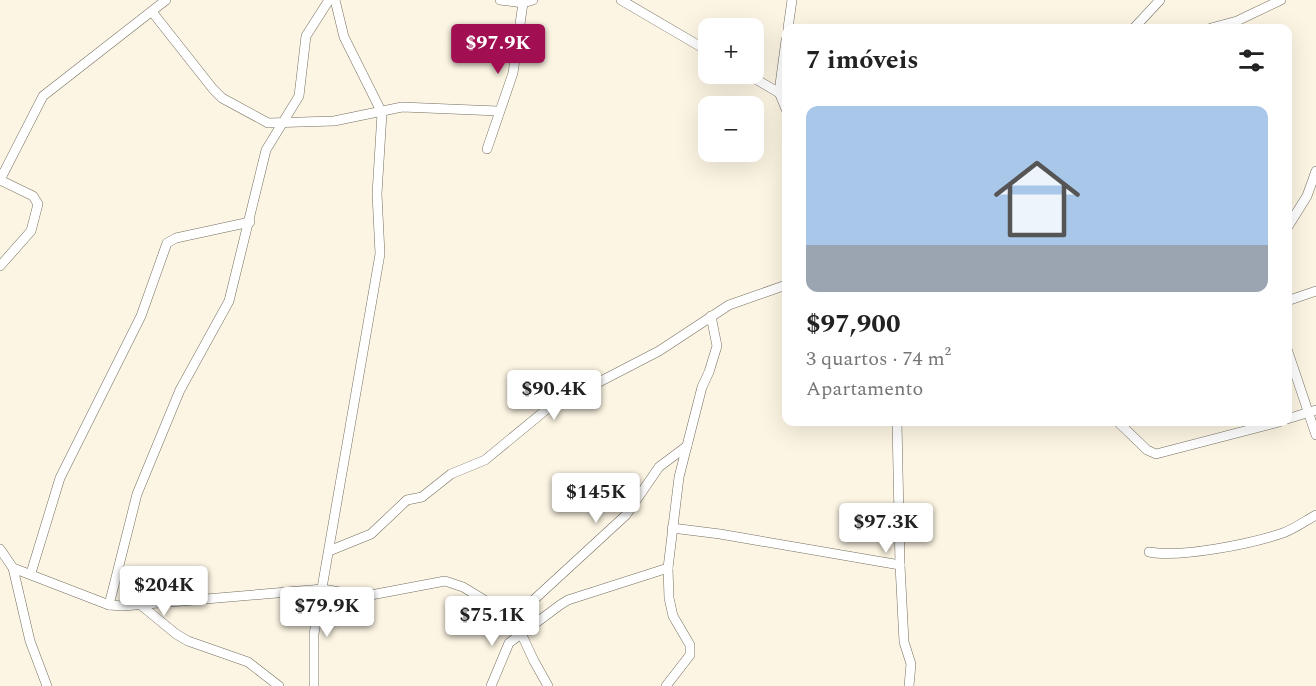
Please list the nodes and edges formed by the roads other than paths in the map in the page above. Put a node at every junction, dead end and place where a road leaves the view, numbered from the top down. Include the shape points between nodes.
1 (166, 0) edge
2 (329, 0) edge
3 (335, 0) edge
4 (500, 0) edge
5 (533, 0) edge
6 (621, 0) edge
7 (792, 0) edge
8 (1160, 0) edge
9 (1281, 0) edge
10 (523, 3) junction
11 (153, 14) junction
12 (789, 24) edge
13 (1138, 24) edge
14 (1226, 24) edge
15 (698, 45) edge
16 (764, 84) edge
17 (782, 95) edge
18 (498, 111) junction
19 (382, 113) junction
20 (281, 123) junction
21 (487, 149) dead end
22 (1316, 171) edge
23 (0, 180) edge
24 (1292, 220) edge
25 (250, 222) junction
26 (0, 266) edge
27 (782, 286) edge
28 (1316, 291) edge
29 (1292, 299) edge
30 (711, 316) junction
31 (1292, 362) edge
32 (1312, 412) edge
33 (1292, 418) edge
34 (897, 426) edge
35 (1122, 426) edge
36 (1264, 426) edge
37 (1316, 435) edge
38 (687, 446) junction
39 (1316, 515) edge
40 (672, 528) junction
41 (0, 549) edge
42 (329, 551) junction
43 (1149, 552) dead end
44 (900, 566) junction
45 (13, 568) junction
46 (668, 568) junction
47 (31, 573) junction
48 (323, 589) junction
49 (109, 605) junction
50 (142, 606) junction
51 (514, 618) junction
52 (522, 634) junction
53 (47, 686) edge
54 (279, 686) edge
55 (314, 686) edge
56 (491, 686) edge
57 (548, 686) edge
58 (666, 686) edge
59 (909, 686) edge

1 - 11 street
2 - 20 street via 306,36 299,96
3 - 19 street via 344,37
4 - 10 street
5 - 10 street
6 - 15 street
7 - 12 street
8 - 13 street
9 - 14 street
10 - 18 street via 513,73
11 - 20 street via 222,98 258,119
11 - 23 street via 43,96
16 - 17 street
18 - 19 street via 425,106 392,108
18 - 21 street
19 - 20 street via 334,121
19 - 42 street via 377,194 380,254
20 - 25 street via 266,150
22 - 24 street
23 - 26 street via 33,196 38,204 31,231
25 - 47 street via 167,243 122,357 98,397 60,478
25 - 49 street via 229,301 180,390 137,494
27 - 30 street via 729,305
28 - 29 street
30 - 38 street via 717,346
30 - 42 street via 659,351 547,409 484,460 450,474 422,497 407,500 371,534
31 - 32 street
32 - 33 street
32 - 37 street
34 - 44 street
35 - 36 street via 1156,454
38 - 40 street
38 - 51 street via 659,467 626,515
39 - 43 street via 1285,532 1260,539 1167,555
40 - 44 street
40 - 46 street
41 - 45 street
42 - 48 street
44 - 59 street via 904,642 911,664
45 - 47 street
45 - 53 street via 30,641
46 - 52 street via 568,600
46 - 58 street via 673,616 691,649
47 - 49 street
48 - 50 street
48 - 51 street via 371,595 445,581 463,586
48 - 55 street via 314,634
49 - 50 street
50 - 54 street via 182,638 248,662
51 - 52 street
52 - 56 street via 509,643
52 - 57 street

